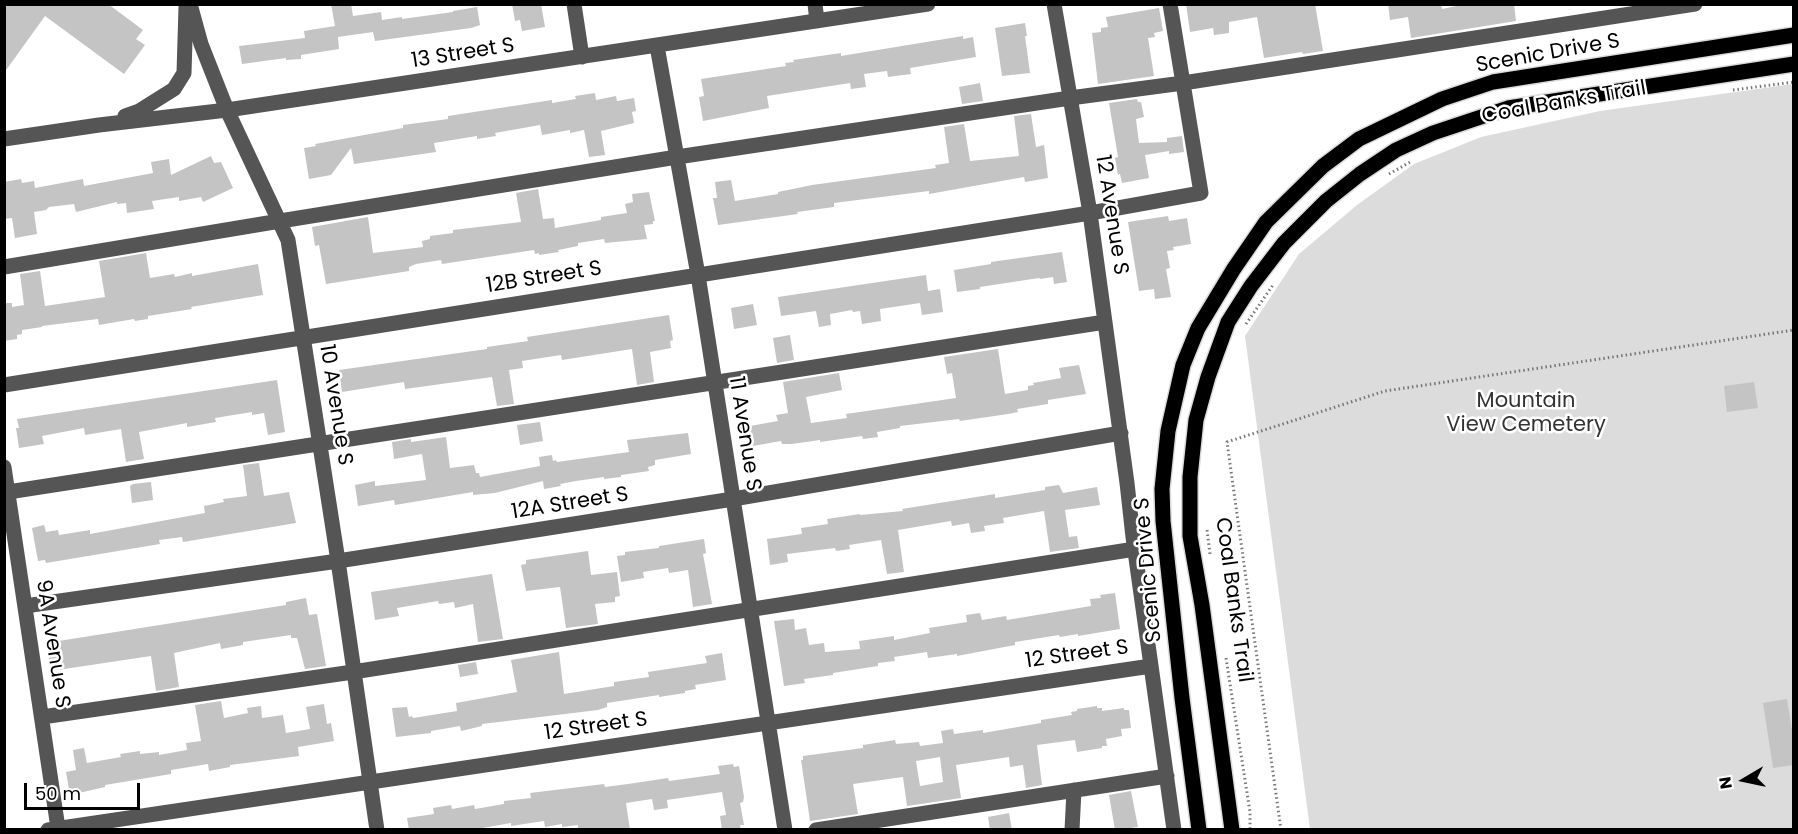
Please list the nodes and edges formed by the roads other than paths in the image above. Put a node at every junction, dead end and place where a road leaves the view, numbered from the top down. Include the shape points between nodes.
1 (188, 4) edge
2 (574, 4) edge
3 (815, 4) edge
4 (928, 4) edge
5 (1054, 4) edge
6 (1170, 4) edge
7 (1695, 4) edge
8 (1636, 9) edge
9 (817, 21) junction
10 (1794, 35) edge
11 (657, 46) junction
12 (582, 57) junction
13 (1794, 64) edge
14 (1183, 83) junction
15 (1070, 98) junction
16 (227, 110) junction
17 (99, 125) junction
18 (4, 139) edge
19 (677, 157) junction
20 (1090, 213) junction
21 (280, 221) junction
22 (4, 267) edge
23 (698, 275) junction
24 (1105, 322) junction
25 (303, 338) junction
26 (715, 383) junction
27 (4, 385) edge
28 (1121, 433) junction
29 (319, 445) junction
30 (4, 467) edge
31 (8, 492) junction
32 (733, 500) junction
33 (1135, 549) junction
34 (338, 561) junction
35 (25, 606) junction
36 (750, 610) junction
37 (1151, 666) junction
38 (353, 672) junction
39 (42, 717) junction
40 (768, 723) junction
41 (1167, 776) junction
42 (370, 782) junction
43 (1074, 790) junction
44 (53, 829) edge
45 (377, 830) edge
46 (785, 830) edge
47 (816, 830) edge
48 (1072, 830) edge
49 (1174, 830) edge
50 (1199, 830) edge
51 (1232, 830) edge

1 - 16 street, 10 Avenue S
1 - 17 street via 184,73 174,89 139,111
2 - 12 street
3 - 9 street
4 - 9 street, 13 Street S
5 - 15 street, 12 Avenue S
6 - 14 street
7 - 8 street
8 - 14 street
9 - 11 street, 13 Street S
10 - 50 main road, Scenic Drive S via 1492,82 1442,99 1359,139 1323,166 1266,222 1198,328 1183,365 1168,431 1163,521
11 - 12 street, 13 Street S
11 - 19 street, 11 Avenue S
12 - 16 street, 13 Street S
13 - 51 main road, Scenic Drive S via 1508,108 1433,133 1396,150 1326,201 1284,243 1251,285 1228,322 1208,377 1196,420 1190,477 1190,536
14 - 15 street
14 - 20 street, 12B Street S via 1201,193
15 - 19 street
15 - 20 street, 12 Avenue S
16 - 17 street, 13 Street S
16 - 21 street, 10 Avenue S
17 - 18 street, 13 Street S
19 - 21 street
19 - 23 street, 11 Avenue S
20 - 23 street, 12B Street S
20 - 24 street, 12 Avenue S
21 - 22 street
21 - 25 street, 10 Avenue S via 288,240
23 - 25 street, 12B Street S
23 - 26 street, 11 Avenue S
24 - 26 street
24 - 28 street, 12 Avenue S
25 - 27 street, 12B Street S
25 - 29 street, 10 Avenue S
26 - 29 street
26 - 32 street, 11 Avenue S
28 - 32 street, 12A Street S
28 - 33 street, Scenic Drive S
29 - 31 street
29 - 34 street, 10 Avenue S
30 - 31 street, 9A Avenue S
31 - 35 street, 9A Avenue S
32 - 34 street, 12A Street S
32 - 36 street, 11 Avenue S
33 - 36 street
33 - 37 street, Scenic Drive S
34 - 35 street, 12A Street S
34 - 38 street, 10 Avenue S
35 - 39 street, 9A Avenue S
36 - 38 street
36 - 40 street, 11 Avenue S
37 - 40 street, 12 Street S
37 - 41 street, Scenic Drive S
38 - 39 street
38 - 42 street, 10 Avenue S
39 - 44 street, 9A Avenue S
40 - 42 street, 12 Street S
40 - 46 street, 11 Avenue S
41 - 43 street
41 - 49 street, Scenic Drive S
42 - 44 street, 12 Street S
42 - 45 street, 10 Avenue S
43 - 47 street
43 - 48 street

